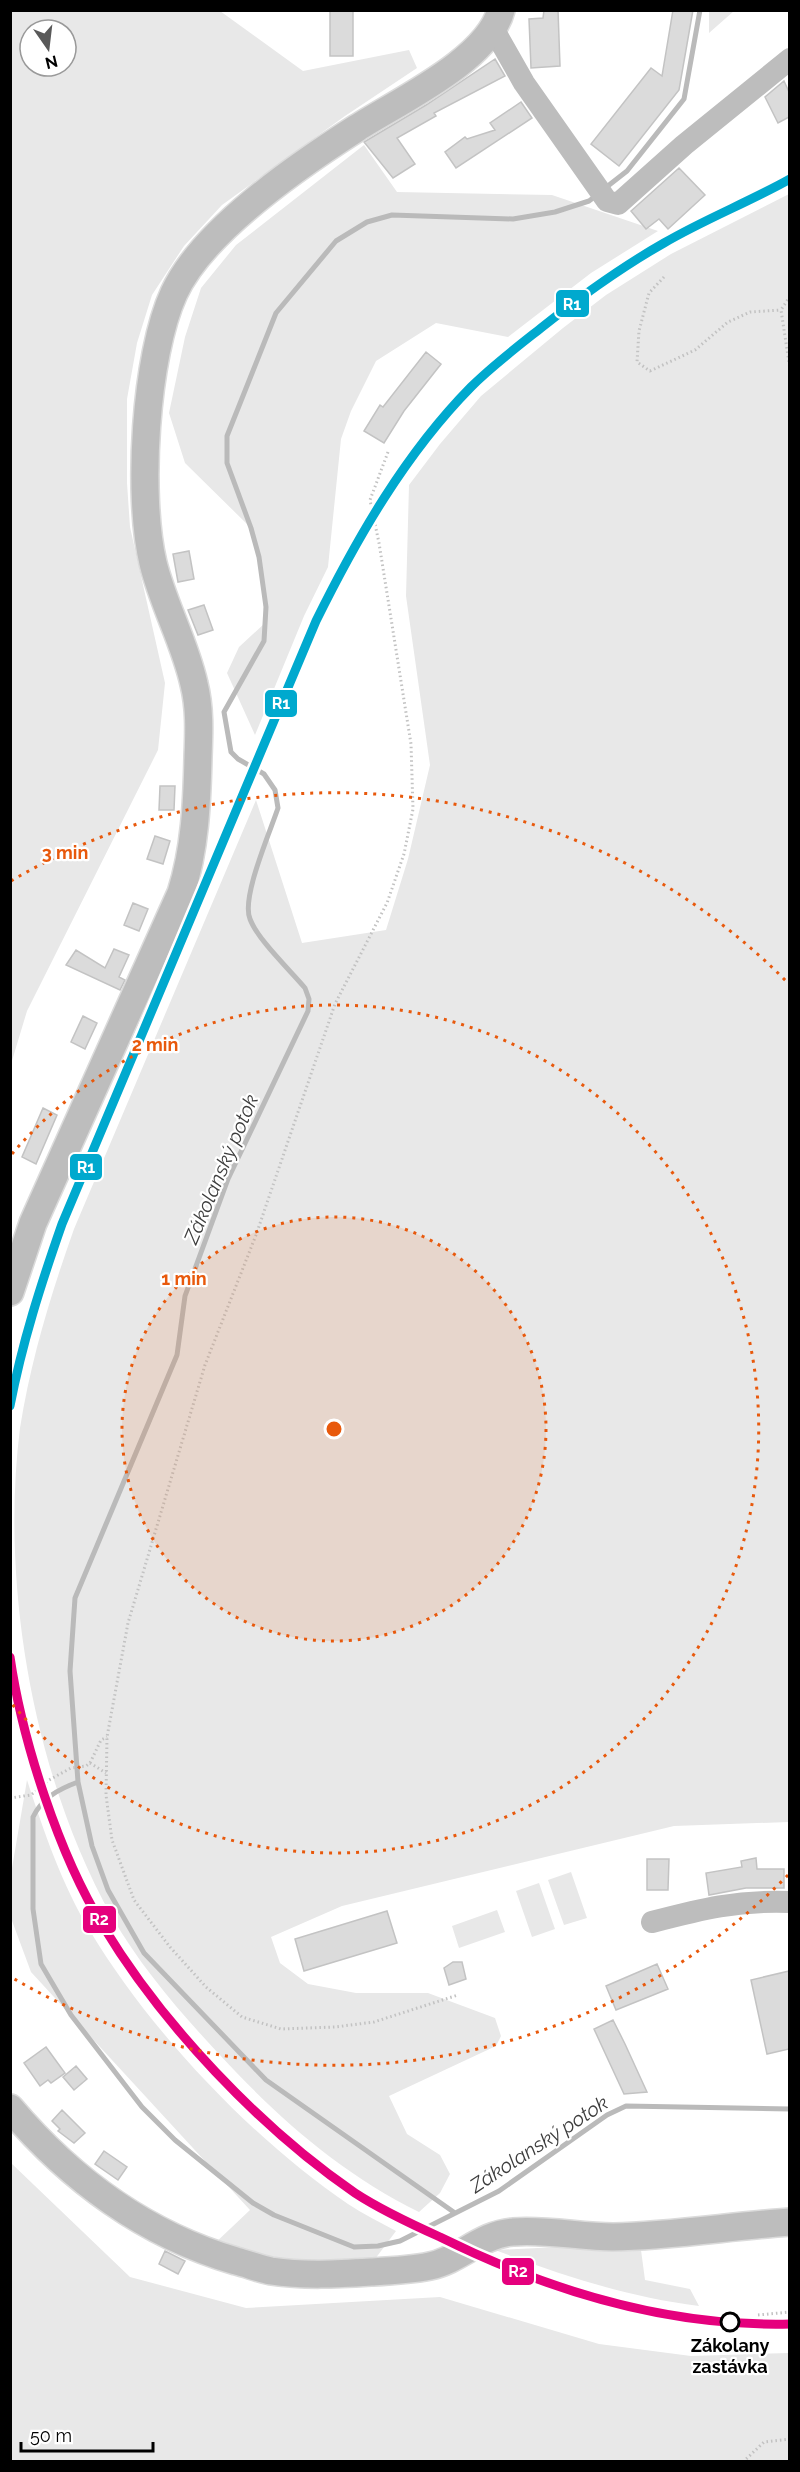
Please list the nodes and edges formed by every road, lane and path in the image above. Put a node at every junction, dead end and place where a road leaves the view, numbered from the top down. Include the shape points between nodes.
1 (497, 20) edge
2 (789, 59) edge
3 (664, 277) dead end
4 (789, 296) edge
5 (781, 310) junction
6 (789, 369) edge
7 (388, 452) dead end
8 (10, 1292) edge
9 (107, 1737) junction
10 (88, 1764) junction
11 (106, 1773) junction
12 (10, 1798) edge
13 (789, 1902) edge
14 (652, 1922) dead end
15 (458, 1995) dead end
16 (10, 2108) edge
17 (789, 2222) edge
18 (789, 2312) edge
19 (758, 2314) dead end
20 (789, 2439) edge
21 (743, 2462) edge

1 - 2 street via 524,83 607,201 618,204
1 - 8 main road via 483,44 464,61 355,129 236,217 199,254 174,291 159,335 150,387 146,524 154,564 194,682 199,714 192,851 181,893 33,1223
3 - 5 path via 648,293 639,331 636,362 650,371 695,350 728,322 750,312
4 - 5 path
5 - 6 path
7 - 9 path via 370,501 411,744 414,809 387,903 335,1004 256,1234 205,1365 128,1623
9 - 10 path via 101,1740
9 - 11 path
10 - 11 path
10 - 12 path via 70,1768 31,1795
11 - 15 path via 112,1840 134,1900 206,1987 242,2017 280,2029 335,2027 374,2022
13 - 14 street via 754,1901 711,1907
16 - 17 main road via 68,2169 140,2220 216,2255 271,2271 333,2275 431,2266 480,2241 511,2232 658,2235
18 - 19 path
20 - 21 path via 764,2442

